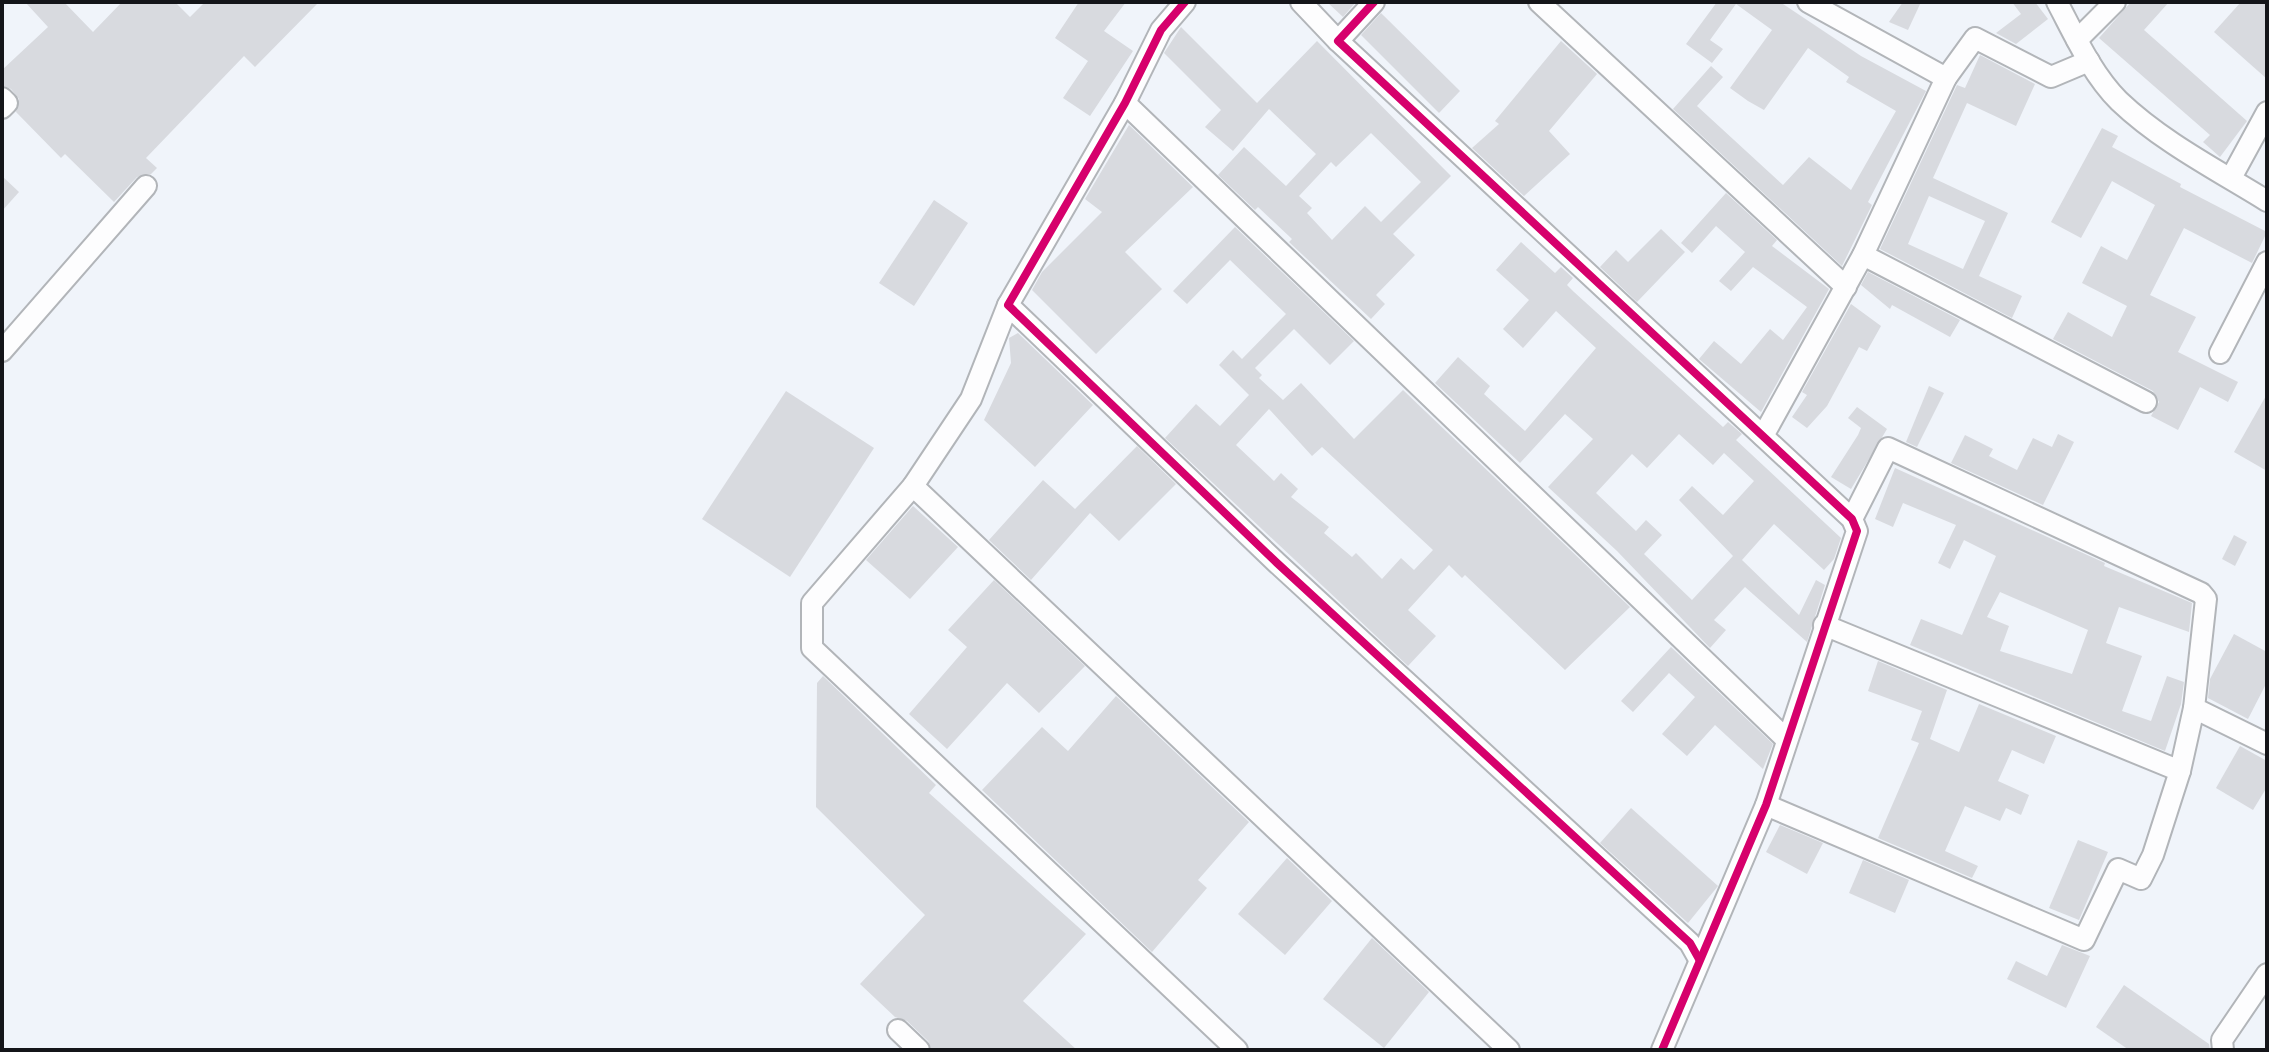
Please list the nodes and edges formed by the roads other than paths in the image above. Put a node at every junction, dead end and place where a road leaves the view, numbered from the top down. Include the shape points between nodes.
1 (1185, 2) edge
2 (1301, 2) edge
3 (1374, 2) edge
4 (1539, 2) edge
5 (1808, 2) edge
6 (2057, 2) edge
7 (2115, 2) edge
8 (2077, 40) junction
9 (1338, 41) junction
10 (2089, 61) junction
11 (1946, 78) junction
12 (2, 98) edge
13 (1125, 103) junction
14 (2, 108) edge
15 (2267, 112) edge
16 (2231, 178) junction
17 (146, 186) dead end
18 (2267, 201) edge
19 (1863, 255) junction
20 (2267, 262) edge
21 (1846, 287) junction
22 (1008, 305) junction
23 (2, 351) edge
24 (2220, 353) dead end
25 (2146, 402) dead end
26 (1763, 436) junction
27 (913, 486) junction
28 (1852, 519) junction
29 (1824, 625) junction
30 (2194, 708) junction
31 (1786, 739) junction
32 (2267, 744) edge
33 (2180, 771) junction
34 (1766, 805) junction
35 (1699, 959) junction
36 (2267, 974) edge
37 (898, 1030) dead end
38 (919, 1050) edge
39 (1237, 1050) edge
40 (1509, 1050) edge
41 (1662, 1050) edge
42 (2223, 1050) edge

1 - 13 street via 1161,30
2 - 9 street
3 - 9 street
4 - 21 street
5 - 11 street
6 - 8 street
7 - 8 street
8 - 10 street
9 - 26 street
10 - 11 street via 2051,77 1975,38
10 - 16 street via 2117,100
11 - 19 street
12 - 14 street via 7,103
13 - 22 street
13 - 31 street
15 - 16 street
16 - 18 street
17 - 23 street
19 - 21 street
19 - 25 street
20 - 24 street
21 - 26 street
22 - 27 street via 971,399
22 - 35 street via 1277,563 1690,943
26 - 28 street
27 - 39 street via 812,603 812,648
27 - 40 street
28 - 29 street via 1857,531
28 - 30 street via 1888,448 2201,593 2206,599
29 - 31 street
29 - 33 street
30 - 32 street
30 - 33 street
31 - 34 street
33 - 34 street via 2141,879 2118,869 2084,940
34 - 35 street
35 - 41 street
36 - 42 street via 2222,1040
37 - 38 street

